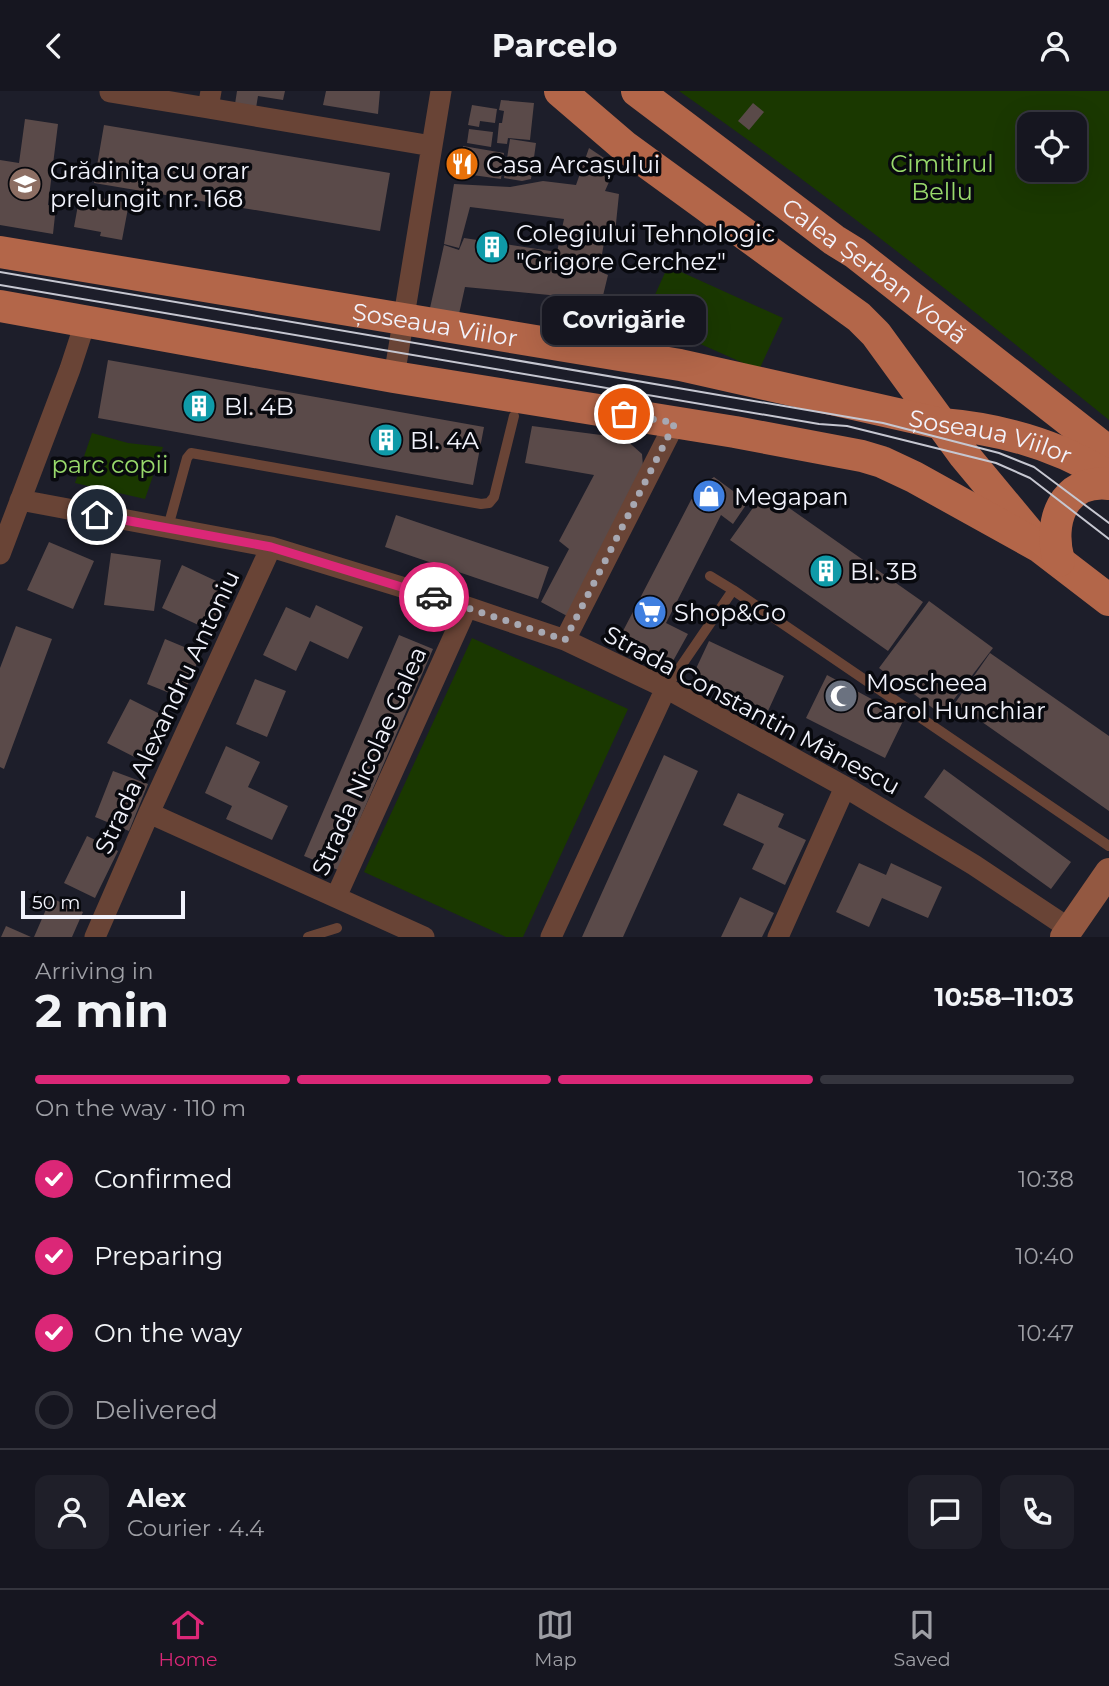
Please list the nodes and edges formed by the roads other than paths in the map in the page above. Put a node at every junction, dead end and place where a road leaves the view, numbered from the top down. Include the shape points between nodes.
1 (441, 91) edge
2 (560, 91) edge
3 (637, 91) edge
4 (110, 92) edge
5 (209, 100) edge
6 (432, 146) junction
7 (0, 252) edge
8 (0, 306) edge
9 (86, 320) junction
10 (402, 320) junction
11 (394, 377) junction
12 (514, 416) dead end
13 (675, 423) junction
14 (942, 423) junction
15 (1109, 452) edge
16 (1109, 477) edge
17 (1109, 484) edge
18 (20, 500) junction
19 (168, 527) junction
20 (271, 547) junction
21 (0, 554) edge
22 (1050, 554) junction
23 (710, 576) dead end
24 (733, 590) junction
25 (1109, 600) edge
26 (467, 607) junction
27 (565, 640) junction
28 (666, 688) junction
29 (845, 787) junction
30 (149, 813) junction
31 (1109, 846) edge
32 (1109, 871) edge
33 (336, 897) junction
34 (337, 928) dead end
35 (1067, 933) edge
36 (95, 937) edge
37 (308, 937) edge
38 (424, 937) edge
39 (551, 937) edge
40 (778, 937) edge

1 - 6 street
2 - 14 main road, Calea Șerban Vodă via 624,146 859,317
3 - 15 main road, Calea Șerban Vodă via 855,253
4 - 5 street
5 - 6 street
6 - 10 street
7 - 10 main road, Șoseaua Viilor
8 - 9 main road
9 - 11 main road
9 - 18 street
10 - 11 street
10 - 14 main road, Șoseaua Viilor via 680,365
11 - 13 main road
12 - 19 lane via 489,503 191,453
13 - 22 main road via 881,462
13 - 27 street
14 - 16 main road, Șoseaua Viilor via 993,430 1045,445
14 - 22 main road, Calea Șerban Vodă
17 - 22 main road via 1090,484 1071,495 1063,505
18 - 19 street, Strada Constantin Mănescu
18 - 21 street
19 - 20 street, Strada Constantin Mănescu
20 - 26 street, Strada Constantin Mănescu
20 - 30 street, Strada Alexandru Antoniu
22 - 25 main road
23 - 24 lane
24 - 28 lane
24 - 31 lane
26 - 27 street, Strada Constantin Mănescu
26 - 33 street, Strada Nicolae Galea
27 - 28 street, Strada Constantin Mănescu
28 - 29 street, Strada Constantin Mănescu
28 - 39 street
29 - 35 street, Strada Constantin Mănescu via 974,865
29 - 40 street
30 - 33 street
30 - 36 street, Strada Alexandru Antoniu
32 - 35 main road
33 - 38 street
34 - 37 lane

